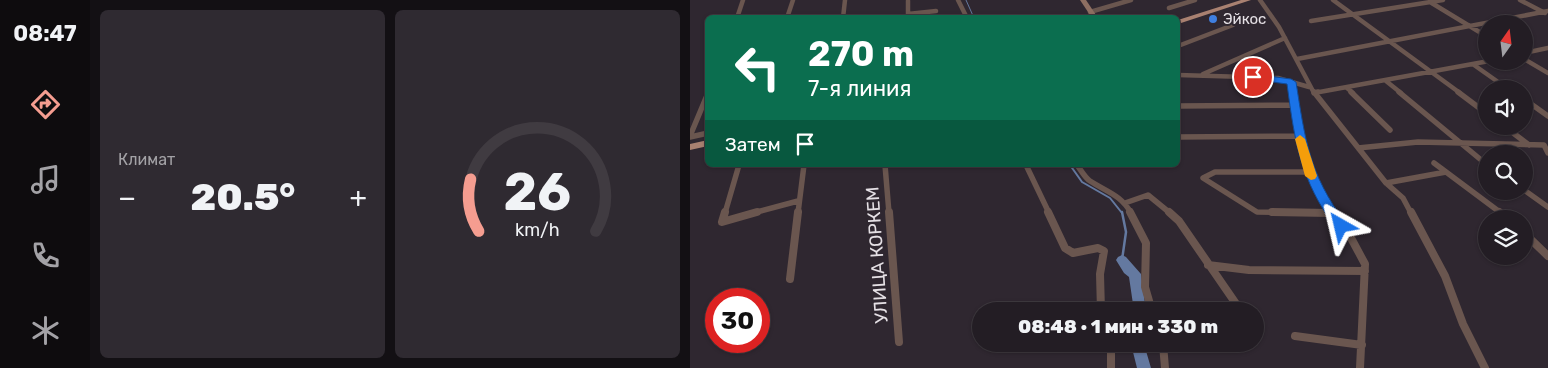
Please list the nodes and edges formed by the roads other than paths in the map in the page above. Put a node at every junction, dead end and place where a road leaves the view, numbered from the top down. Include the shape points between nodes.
1 (743, 0) edge
2 (793, 0) edge
3 (846, 0) edge
4 (958, 0) edge
5 (1082, 0) edge
6 (1131, 0) edge
7 (1195, 0) edge
8 (1237, 0) edge
9 (1248, 0) edge
10 (1260, 0) edge
11 (1333, 0) edge
12 (1443, 0) edge
13 (1520, 0) edge
14 (908, 1) edge
15 (1428, 1) edge
16 (1169, 8) dead end
17 (936, 11) dead end
18 (1546, 13) edge
19 (738, 15) edge
20 (788, 15) edge
21 (844, 15) edge
22 (908, 15) edge
23 (914, 15) edge
24 (966, 15) edge
25 (1093, 15) edge
26 (1354, 15) junction
27 (1180, 20) edge
28 (1180, 20) edge
29 (1311, 21) dead end
30 (1233, 25) dead end
31 (1470, 25) junction
32 (1478, 30) edge
33 (1285, 38) junction
34 (1389, 41) junction
35 (1180, 45) edge
36 (1548, 48) edge
37 (1533, 51) edge
38 (1297, 59) junction
39 (1478, 64) edge
40 (1533, 64) edge
41 (1474, 65) junction
42 (1547, 72) edge
43 (1431, 73) junction
44 (1202, 74) junction
45 (1180, 75) edge
46 (1495, 80) edge
47 (1386, 81) junction
48 (1291, 82) junction
49 (1309, 87) junction
50 (1347, 88) junction
51 (1314, 93) junction
52 (705, 100) edge
53 (1296, 105) junction
54 (1180, 106) edge
55 (1533, 106) edge
56 (1478, 107) edge
57 (1548, 116) edge
58 (1390, 130) dead end
59 (705, 134) edge
60 (1516, 135) edge
61 (690, 136) edge
62 (1299, 136) junction
63 (1180, 137) edge
64 (705, 142) edge
65 (1460, 142) junction
66 (690, 145) edge
67 (1530, 145) joint
68 (1533, 145) edge
69 (1358, 148) junction
70 (1548, 154) edge
71 (1478, 157) edge
72 (1434, 163) dead end
73 (738, 167) edge
74 (804, 167) edge
75 (885, 167) edge
76 (1027, 167) edge
77 (1078, 167) edge
78 (1309, 172) junction
79 (1446, 172) junction
80 (1386, 183) junction
81 (1533, 196) edge
82 (798, 201) junction
83 (1125, 203) junction
84 (1548, 207) edge
85 (1496, 210) edge
86 (1257, 212) joint
87 (1330, 213) junction
88 (1533, 242) edge
89 (1548, 256) edge
90 (1208, 265) junction
91 (1366, 271) junction
92 (790, 279) dead end
93 (1101, 302) edge
94 (1149, 302) edge
95 (1235, 302) edge
96 (1295, 336) dead end
97 (899, 342) dead end
98 (1362, 345) junction
99 (1111, 352) edge
100 (1165, 352) edge
101 (1111, 368) edge
102 (1166, 368) edge
103 (1360, 368) edge
104 (1485, 368) edge

1 - 19 street
2 - 20 street
3 - 21 street
4 - 24 street
5 - 25 main road
6 - 25 street
7 - 16 street
8 - 28 main road
9 - 27 main road
10 - 33 street
11 - 26 street
12 - 15 street
13 - 18 street
14 - 22 street
15 - 26 street
15 - 31 street
17 - 23 street
18 - 31 street
26 - 29 street
26 - 34 street
30 - 35 street
31 - 32 street
31 - 34 street
33 - 38 street
33 - 44 street
34 - 38 street
34 - 43 street
36 - 37 street
38 - 49 street
39 - 41 street
40 - 42 street
41 - 43 street
41 - 46 street
43 - 47 street
43 - 56 street
44 - 45 street
44 - 48 street via 1278,78
47 - 50 street
47 - 65 street
48 - 49 street
48 - 53 street
49 - 51 street
50 - 51 street
50 - 58 street
51 - 69 street
52 - 61 street
53 - 54 street
53 - 62 street
55 - 57 street
59 - 61 street
60 - 67 street
62 - 63 street
62 - 78 street
64 - 66 main road
65 - 67 street
65 - 69 street
65 - 71 street
68 - 70 street via 1544,145
69 - 80 street
72 - 79 street
73 - 82 street via 722,222
74 - 82 street
75 - 97 street, УЛИЦА КОРКЕМ
76 - 93 street via 1065,248 1073,253 1098,248 1104,251 1100,274
77 - 83 street via 1088,180 1111,191
78 - 86 street via 1215,172 1203,178
78 - 87 street
79 - 80 street
79 - 85 street
80 - 104 street via 1403,198 1445,276
81 - 84 street
82 - 92 street
83 - 90 street via 1144,195 1151,196 1179,221
83 - 94 street via 1146,243 1145,287
86 - 87 street
87 - 91 street via 1360,252
88 - 89 street
90 - 91 street via 1250,270
90 - 95 street
91 - 98 street
96 - 98 street
98 - 103 street
99 - 101 street
100 - 102 street

